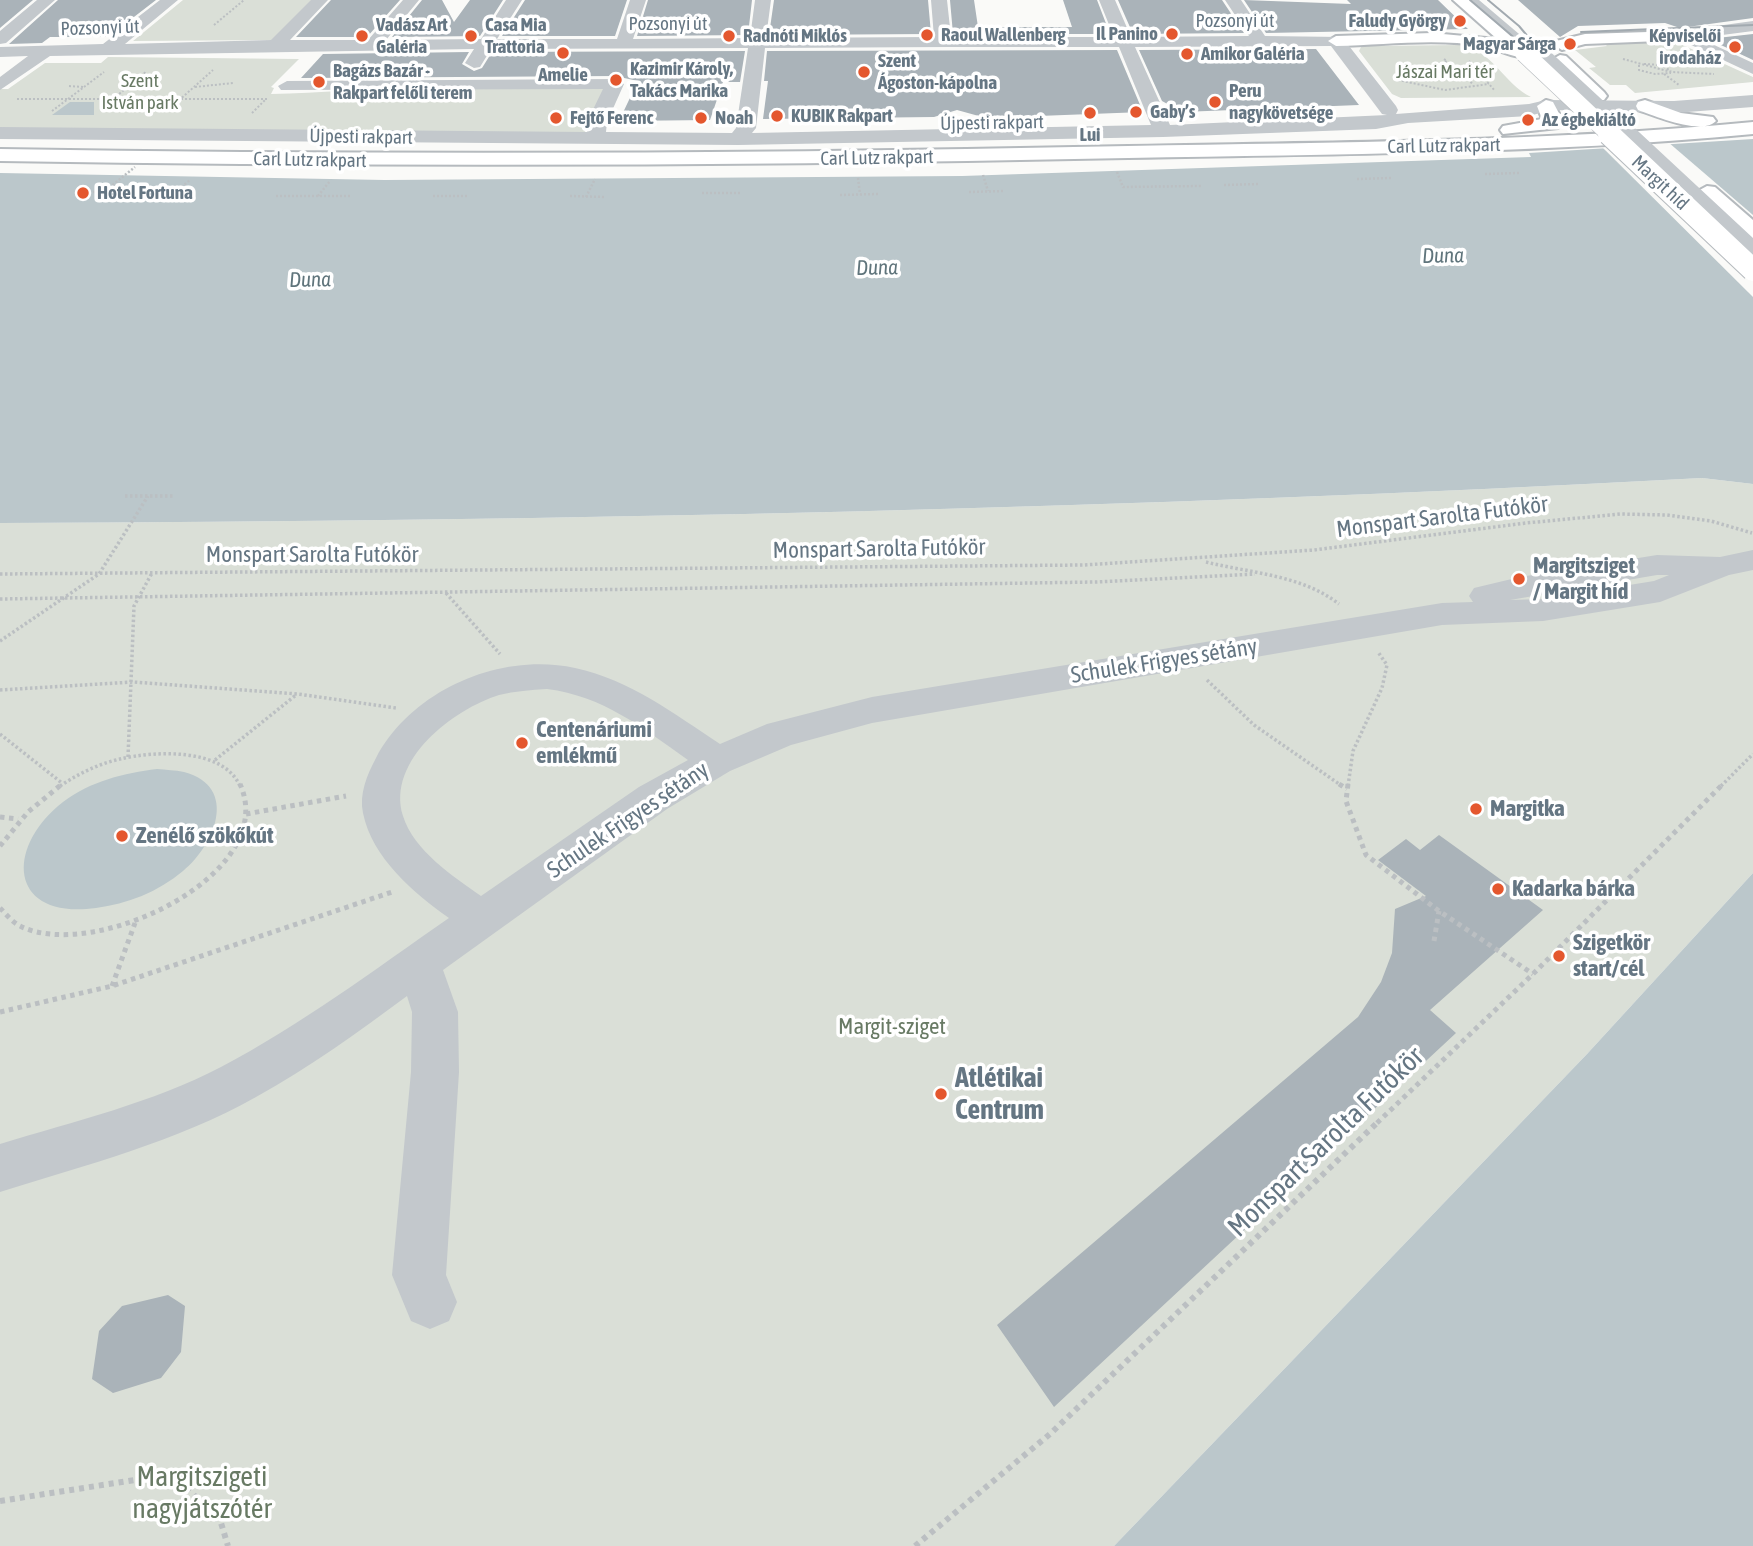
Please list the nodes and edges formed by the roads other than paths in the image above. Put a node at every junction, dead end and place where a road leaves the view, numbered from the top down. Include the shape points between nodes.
1 (47, 0) edge
2 (170, 0) edge
3 (320, 0) edge
4 (411, 0) edge
5 (514, 0) edge
6 (763, 0) edge
7 (939, 0) edge
8 (1107, 0) edge
9 (1233, 0) edge
10 (1461, 0) edge
11 (1470, 0) edge
12 (1488, 0) edge
13 (1494, 0) edge
14 (638, 10) edge
15 (1753, 26) edge
16 (1680, 36) junction
17 (0, 39) edge
18 (1336, 41) junction
19 (1261, 42) junction
20 (1125, 43) junction
21 (756, 44) junction
22 (943, 44) junction
23 (276, 45) junction
24 (327, 45) junction
25 (372, 45) junction
26 (485, 45) junction
27 (622, 45) junction
28 (1535, 49) junction
29 (46, 51) junction
30 (0, 52) edge
31 (110, 57) junction
32 (1753, 69) edge
33 (0, 85) edge
34 (459, 85) junction
35 (1753, 88) edge
36 (1568, 96) junction
37 (1598, 96) junction
38 (1753, 101) edge
39 (1639, 105) junction
40 (1546, 106) junction
41 (1674, 107) junction
42 (1382, 117) junction
43 (1753, 118) edge
44 (1731, 120) junction
45 (1161, 125) junction
46 (1616, 128) junction
47 (1753, 128) edge
48 (0, 133) edge
49 (742, 134) junction
50 (596, 138) junction
51 (1205, 150) junction
52 (0, 155) edge
53 (1753, 232) edge
54 (1753, 253) edge
55 (1753, 270) edge
56 (1753, 561) edge
57 (717, 761) junction
58 (483, 920) junction
59 (419, 965) junction
60 (0, 1168) edge
61 (430, 1302) dead end

1 - 17 street
2 - 31 street
3 - 23 street
4 - 25 street
5 - 26 street
6 - 21 street
7 - 22 street
8 - 20 street
9 - 19 street
10 - 28 main road
11 - 28 street
12 - 28 street via 1519,26
13 - 28 main road
14 - 27 street
15 - 16 street
16 - 28 main road via 1585,39
16 - 32 street
18 - 19 street, Pozsonyi út
18 - 28 main road via 1463,40
18 - 42 street
19 - 20 street, Pozsonyi út
20 - 22 street, Pozsonyi út
20 - 45 street
21 - 22 street, Pozsonyi út
21 - 27 street, Pozsonyi út
21 - 49 street
23 - 24 street, Pozsonyi út
23 - 31 street, Pozsonyi út
24 - 25 street, Pozsonyi út
24 - 34 street via 287,86
25 - 26 street, Pozsonyi út
26 - 27 street, Pozsonyi út
26 - 34 street
28 - 36 main road, Margit híd, bridge
28 - 37 main road, Margit híd
28 - 46 street, Margit híd, bridge
29 - 30 street, Pozsonyi út
29 - 31 street, Pozsonyi út
29 - 33 street
34 - 50 street via 615,84 597,122
35 - 39 street via 1657,97
36 - 46 street, Margit híd, bridge
36 - 55 main road, Margit híd, bridge
37 - 46 street, Margit híd, bridge
37 - 53 main road, Margit híd
38 - 41 street
39 - 40 street
39 - 41 street
39 - 44 main road via 1678,118
40 - 42 street
40 - 51 main road via 1552,122 1538,128 1275,141
41 - 44 main road
42 - 45 street, Újpesti rakpart
43 - 44 main road
45 - 49 street, Újpesti rakpart
46 - 54 street, Margit híd, bridge
47 - 51 main road, Carl Lutz rakpart via 1521,144
48 - 50 street, Újpesti rakpart
49 - 50 street, Újpesti rakpart
51 - 52 main road, Carl Lutz rakpart via 622,161
56 - 57 street, Schulek Frigyes sétány via 1720,567 1660,591 1516,614 1442,614 872,710 780,734
57 - 58 street, Schulek Frigyes sétány via 653,798
57 - 58 street via 615,694 573,679 524,678 475,691 424,720 395,753 381,790 383,816 426,880
58 - 59 street, Schulek Frigyes sétány
59 - 60 street, Schulek Frigyes sétány via 301,1046 237,1083 158,1119
59 - 61 street via 435,1012 435,1072 419,1275

